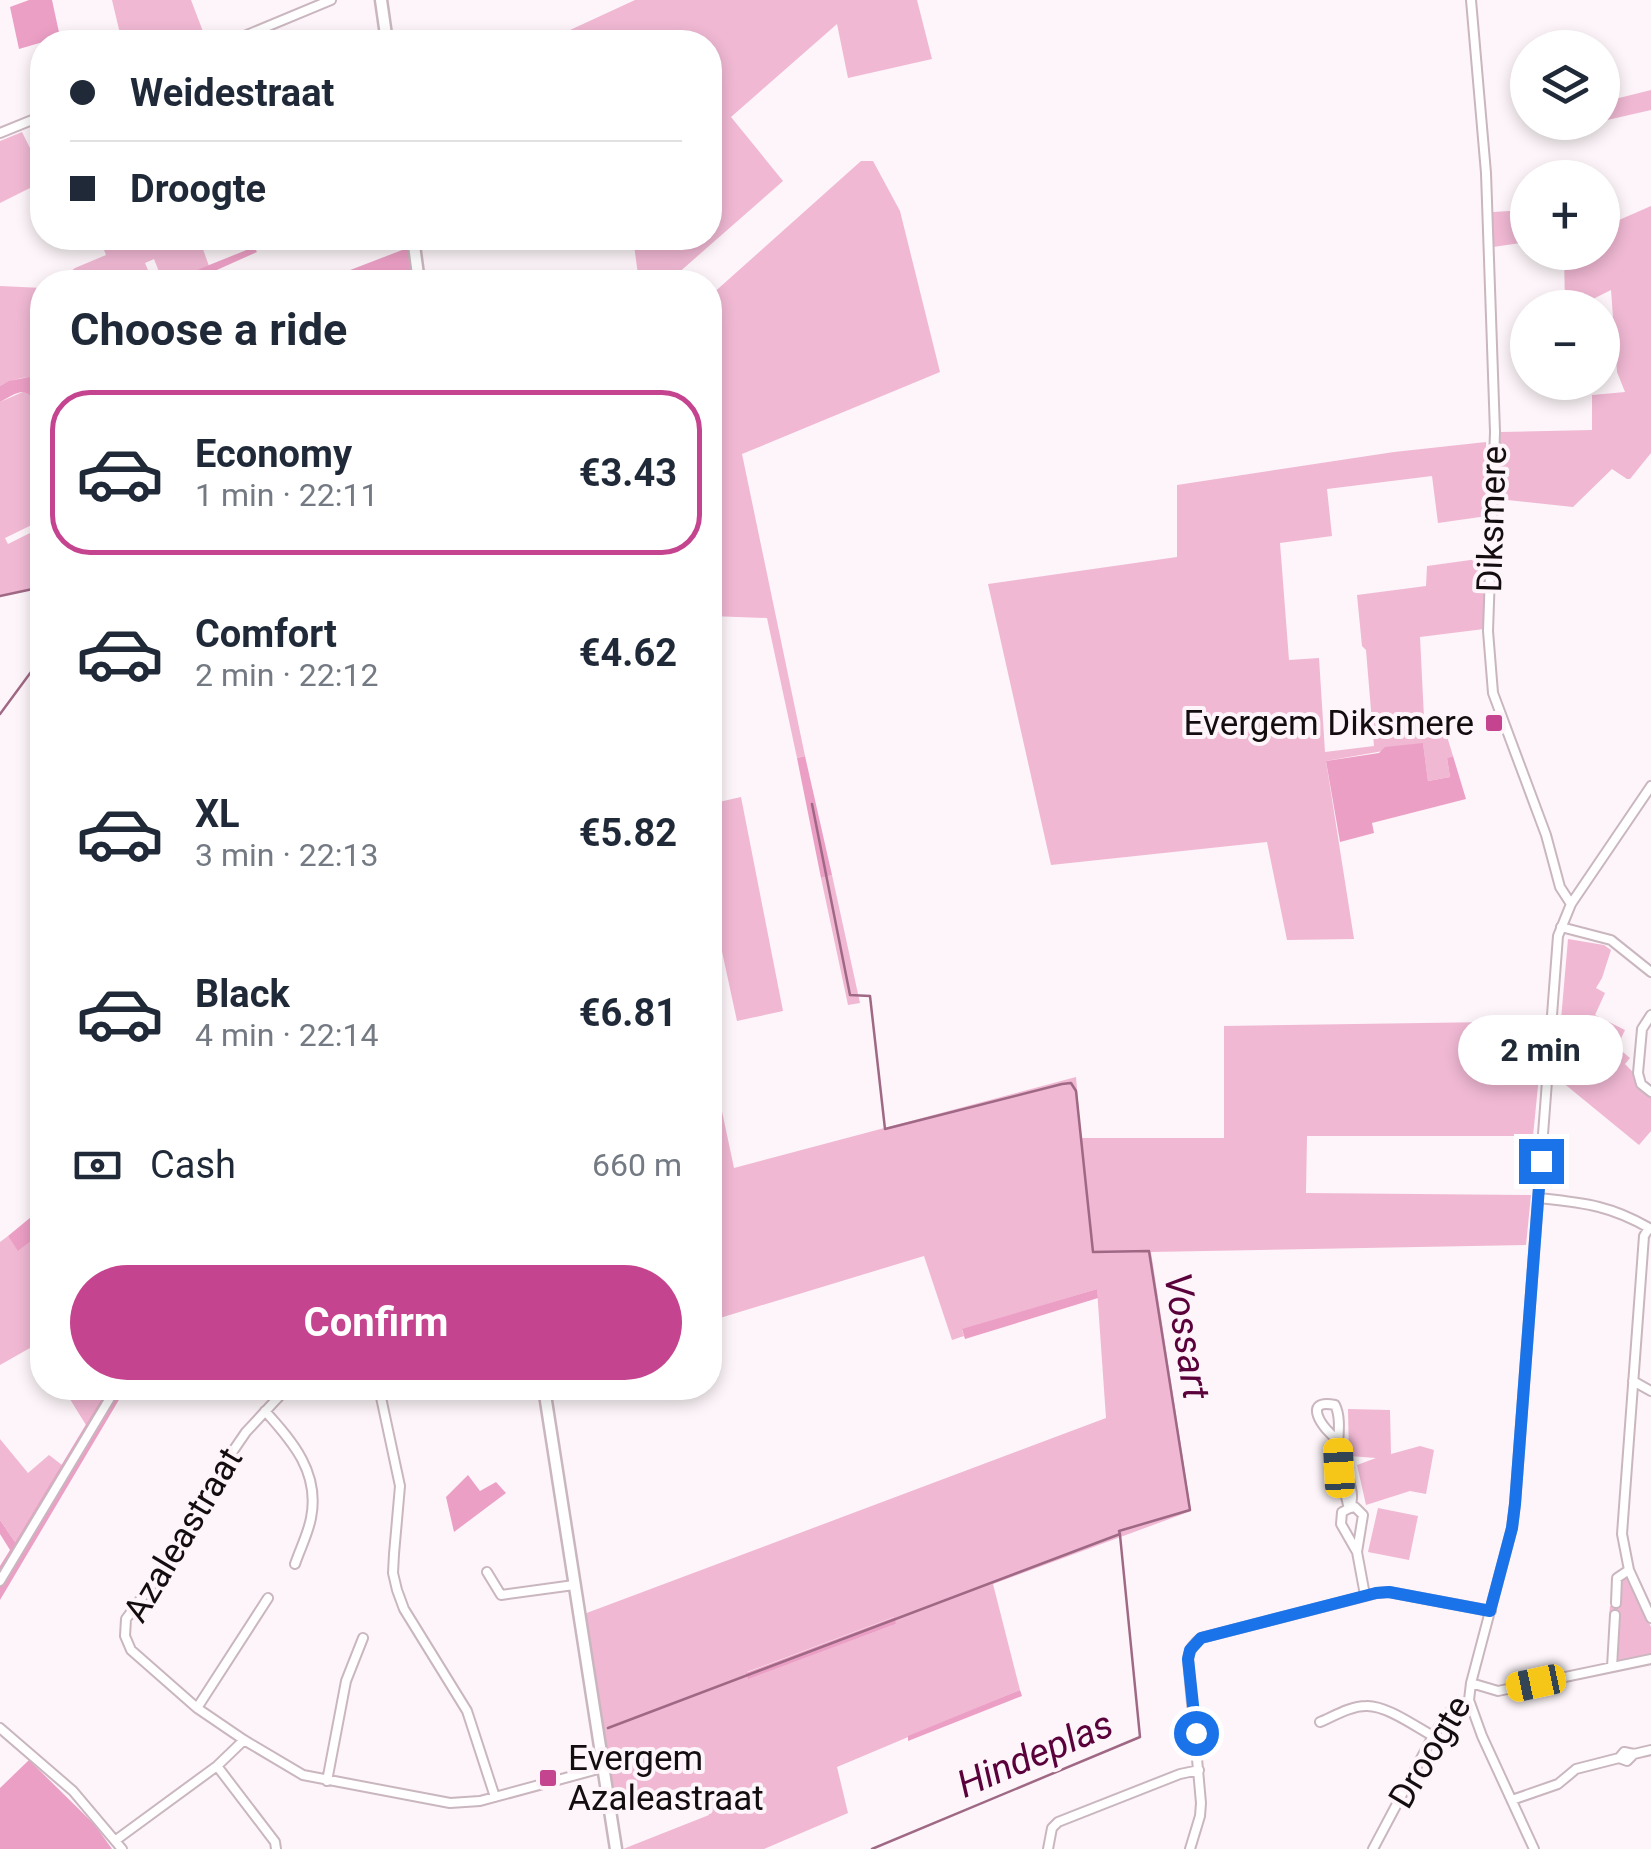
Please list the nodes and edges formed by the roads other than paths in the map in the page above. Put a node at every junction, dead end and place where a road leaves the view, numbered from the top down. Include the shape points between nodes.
1 (331, 0) edge
2 (381, 0) edge
3 (1471, 0) edge
4 (259, 30) edge
5 (385, 30) edge
6 (30, 121) edge
7 (0, 133) edge
8 (1651, 786) edge
9 (1571, 904) junction
10 (1561, 926) junction
11 (1651, 972) edge
12 (1651, 1015) edge
13 (1651, 1092) edge
14 (1538, 1198) junction
15 (1650, 1228) edge
16 (1633, 1381) junction
17 (1651, 1390) edge
18 (109, 1400) edge
19 (276, 1400) edge
20 (382, 1400) edge
21 (546, 1400) edge
22 (265, 1411) junction
23 (1337, 1439) junction
24 (1350, 1508) junction
25 (1356, 1552) junction
26 (295, 1564) dead end
27 (1628, 1570) junction
28 (486, 1572) dead end
29 (0, 1582) edge
30 (574, 1585) junction
31 (1364, 1594) junction
32 (268, 1598) dead end
33 (1616, 1603) dead end
34 (1490, 1611) junction
35 (1615, 1615) dead end
36 (1651, 1618) edge
37 (363, 1638) dead end
38 (1651, 1659) edge
39 (1612, 1667) junction
40 (1470, 1683) junction
41 (1469, 1700) junction
42 (197, 1708) junction
43 (1320, 1722) dead end
44 (0, 1728) edge
45 (1433, 1736) junction
46 (244, 1740) junction
47 (1651, 1750) edge
48 (217, 1766) junction
49 (602, 1768) junction
50 (1199, 1770) junction
51 (327, 1780) junction
52 (495, 1797) junction
53 (1512, 1800) junction
54 (116, 1840) junction
55 (122, 1849) edge
56 (276, 1849) edge
57 (616, 1849) edge
58 (1048, 1849) edge
59 (1190, 1849) edge
60 (1373, 1849) edge
61 (1534, 1849) edge

1 - 4 street
2 - 5 street
3 - 9 street, Diksmere via 1486,173 1495,432 1490,669 1496,702
6 - 7 street
8 - 9 street, Droogte
9 - 10 street, Droogte
10 - 11 street via 1611,940
10 - 14 street, Droogte
12 - 13 street via 1642,1029 1638,1079
14 - 15 street via 1611,1208
14 - 34 street, Droogte via 1515,1504
15 - 16 street via 1644,1236
16 - 17 street
16 - 27 street via 1622,1534
18 - 29 street
19 - 22 street, Azaleastraat
20 - 52 street via 400,1486 396,1590 467,1711
21 - 30 street
22 - 26 street via 294,1444 310,1478 311,1518
22 - 42 street, Azaleastraat via 126,1620 131,1650
23 - 23 street via 1339,1410 1325,1403 1318,1419
23 - 24 street
24 - 25 street via 1340,1517
24 - 25 street via 1363,1516
25 - 31 street
27 - 33 street via 1616,1578
27 - 36 street
28 - 30 street via 501,1595
30 - 49 street
31 - 34 street via 1389,1592
31 - 50 street via 1194,1643 1188,1659
32 - 42 street
34 - 40 street, Droogte
35 - 39 street
37 - 51 street via 346,1682
38 - 39 street
39 - 40 street via 1498,1691
40 - 41 street, Droogte
41 - 45 street, Droogte via 1454,1706
41 - 53 street
42 - 46 street, Azaleastraat
43 - 45 street via 1372,1706
44 - 54 street via 73,1791
45 - 60 street, Droogte
46 - 48 street
46 - 51 street, Azaleastraat via 303,1775
47 - 53 street via 1576,1769 1558,1784
48 - 54 street
48 - 56 street
49 - 52 street, Azaleastraat
49 - 57 street
50 - 58 street via 1058,1822
50 - 59 street via 1200,1816
51 - 52 street, Azaleastraat via 450,1803
53 - 61 street
54 - 55 street

